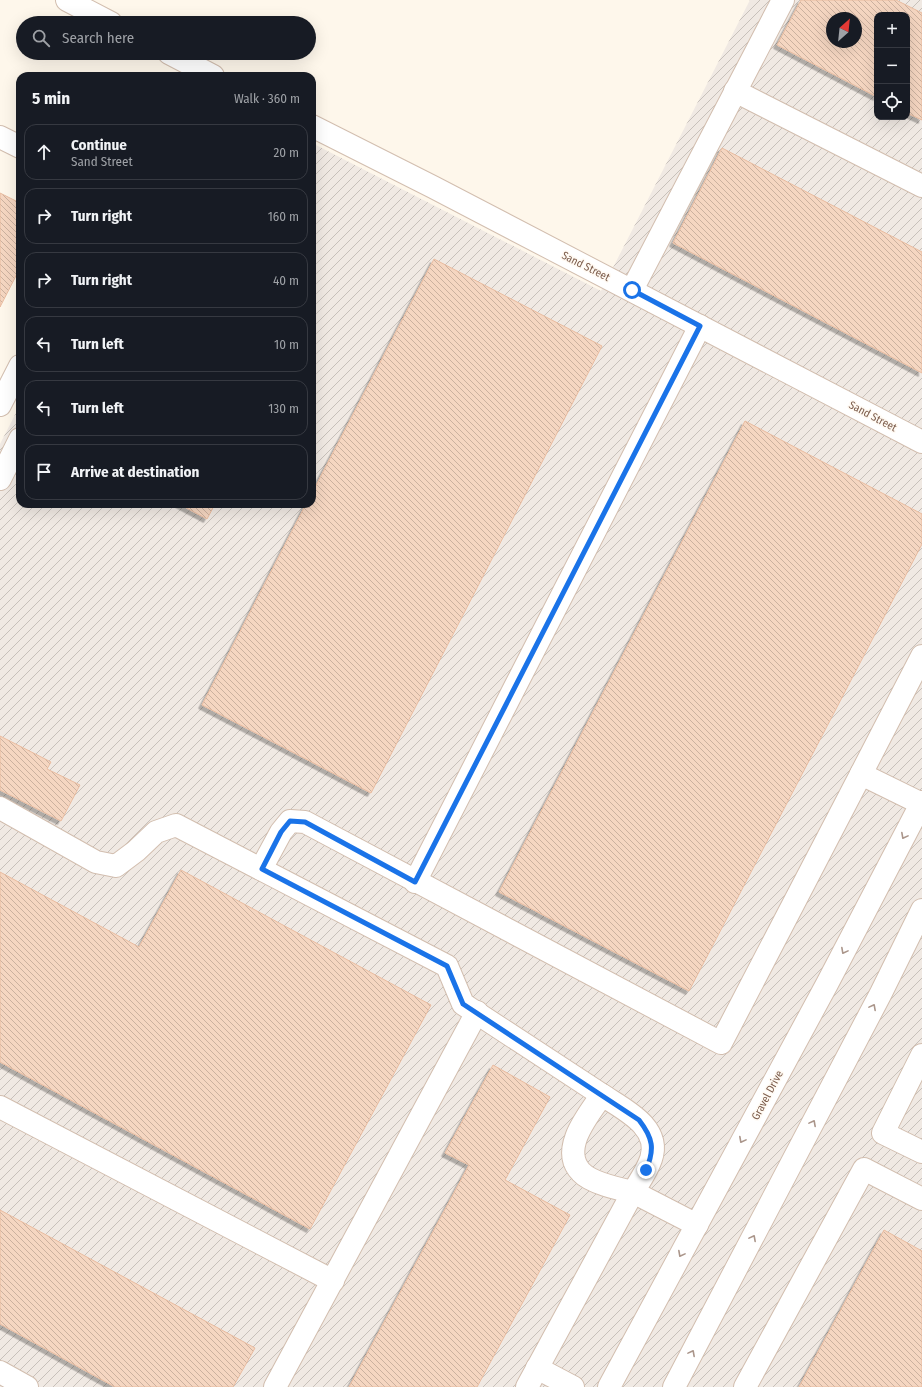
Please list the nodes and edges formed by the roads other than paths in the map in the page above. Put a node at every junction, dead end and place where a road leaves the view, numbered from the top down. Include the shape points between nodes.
1 (67, 0) edge
2 (783, 0) edge
3 (98, 16) edge
4 (181, 60) edge
5 (203, 72) edge
6 (735, 91) junction
7 (316, 128) edge
8 (0, 137) edge
9 (16, 145) edge
10 (922, 186) edge
11 (632, 290) junction
12 (700, 326) junction
13 (16, 374) edge
14 (0, 404) edge
15 (922, 442) edge
16 (16, 447) edge
17 (0, 479) edge
18 (922, 656) edge
19 (861, 774) junction
20 (922, 803) edge
21 (0, 808) edge
22 (262, 869) junction
23 (415, 882) junction
24 (922, 910) edge
25 (477, 1012) junction
26 (922, 1055) edge
27 (602, 1095) junction
28 (0, 1107) edge
29 (922, 1152) edge
30 (632, 1192) junction
31 (922, 1199) edge
32 (697, 1225) junction
33 (333, 1281) junction
34 (537, 1368) junction
35 (0, 1372) edge
36 (21, 1386) edge
37 (275, 1387) edge
38 (527, 1387) edge
39 (573, 1387) edge
40 (609, 1387) edge
41 (674, 1387) edge
42 (745, 1387) edge

1 - 3 street
2 - 6 street
4 - 5 street
6 - 10 street
6 - 11 street
7 - 11 street, Sand Street
8 - 9 street
11 - 12 street, Sand Street
12 - 15 street, Sand Street
12 - 23 street
13 - 14 street
16 - 17 street
18 - 19 street
19 - 20 street
19 - 23 street via 721,1043
20 -> 32 street, Gravel Drive
21 - 22 street via 96,862 116,866 156,832 176,825
22 - 23 street via 281,832 290,821 305,822
22 - 25 street via 447,966 463,1004
41 -> 24 street
25 - 27 street
25 - 33 street
26 - 29 street via 883,1132
27 - 30 street via 639,1120 648,1131 652,1144 652,1158
27 - 30 street via 575,1137 576,1162 581,1172 601,1184
28 - 33 street
30 - 32 street
30 - 34 street
31 - 42 street via 864,1169
32 -> 40 street, Gravel Drive
33 - 37 street
34 - 38 street
34 - 39 street
35 - 36 street

